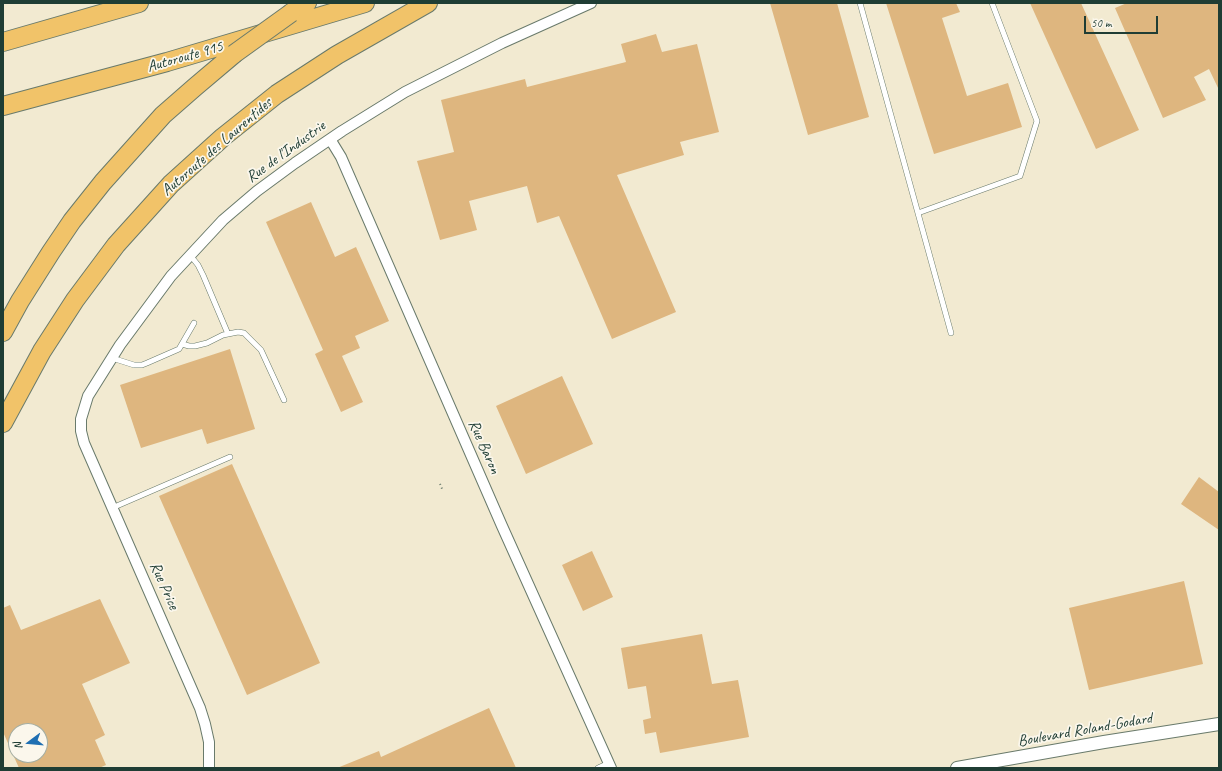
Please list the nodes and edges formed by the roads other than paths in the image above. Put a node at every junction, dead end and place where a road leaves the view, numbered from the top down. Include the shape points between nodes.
1 (139, 3) edge
2 (307, 3) edge
3 (365, 3) edge
4 (428, 3) edge
5 (591, 3) edge
6 (860, 3) edge
7 (992, 3) edge
8 (3, 42) edge
9 (3, 106) edge
10 (330, 139) junction
11 (918, 213) junction
12 (190, 255) junction
13 (194, 323) dead end
14 (3, 332) edge
15 (952, 333) dead end
16 (228, 334) junction
17 (182, 344) junction
18 (112, 358) junction
19 (284, 400) dead end
20 (81, 419) joint
21 (3, 423) edge
22 (230, 456) dead end
23 (112, 508) junction
24 (1219, 724) edge
25 (610, 765) edge
26 (209, 768) edge
27 (598, 768) edge
28 (957, 768) edge

1 - 8 highway
2 - 14 highway, bridge via 234,54 159,120 99,186 75,217 20,301
3 - 9 highway, Autoroute 915 via 138,71
4 - 21 highway, Autoroute des Laurentides via 337,55 277,94 210,148 171,184 116,245 75,300 38,358
5 - 10 street, Rue de l'Industrie via 420,84
6 - 11 lane
7 - 11 lane via 1037,121 1020,176
10 - 12 street, Rue de l'Industrie via 246,200
10 - 25 street, Rue Baron via 341,158
11 - 15 lane
12 - 16 lane via 203,275
12 - 18 street, Rue de l'Industrie via 158,292
13 - 17 lane
16 - 17 lane via 196,346
16 - 19 lane via 244,333 261,350
17 - 18 lane via 179,349 142,365 128,364
18 - 20 street, Rue de l'Industrie via 88,396
20 - 23 street, Rue Price via 84,443
22 - 23 lane
23 - 26 street, Rue Price via 202,712 209,742
24 - 28 street, Boulevard Roland-Godard
25 - 27 lane

